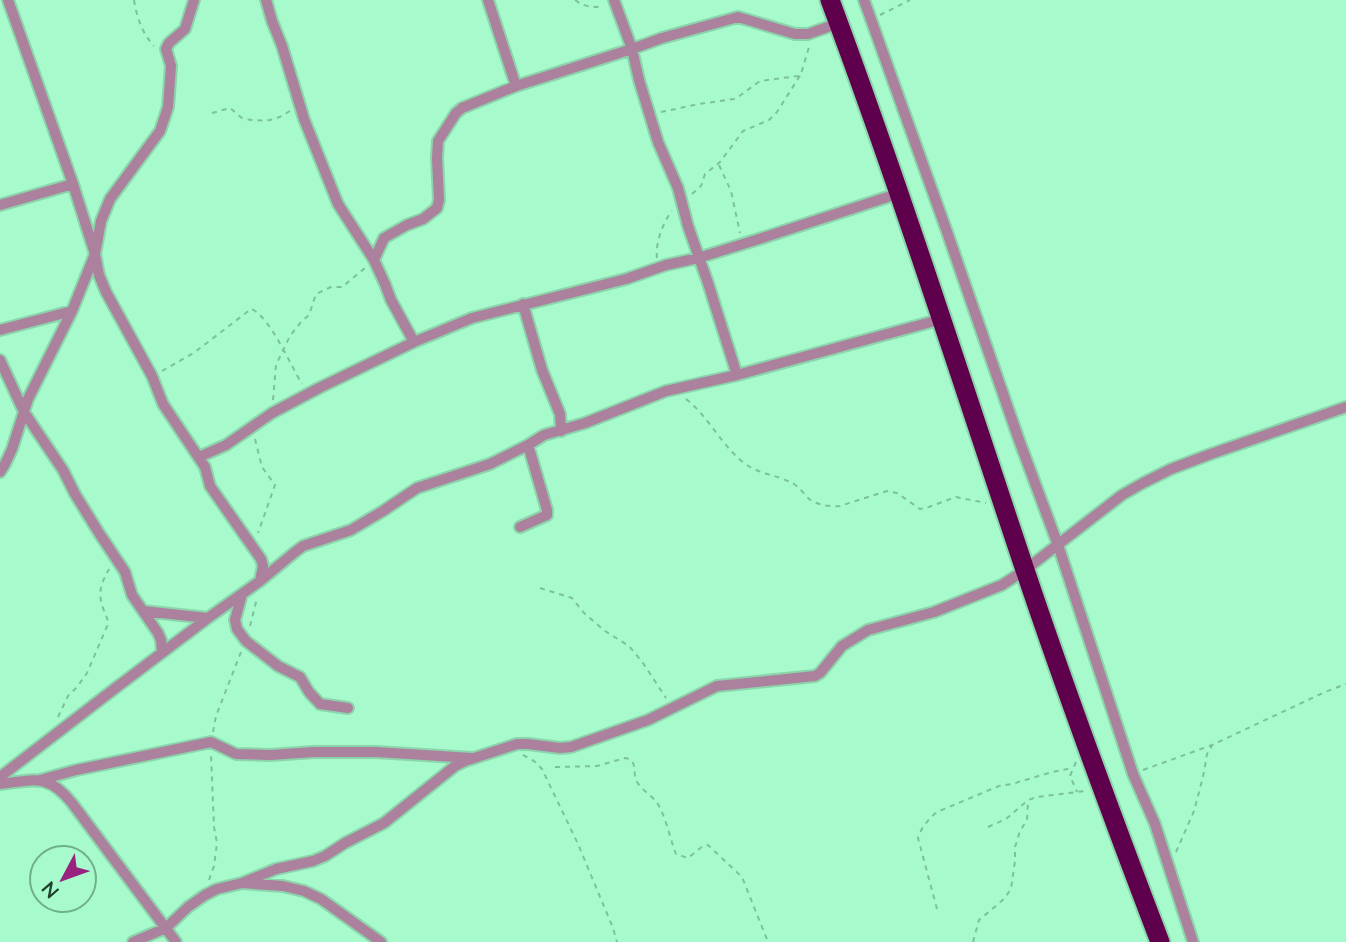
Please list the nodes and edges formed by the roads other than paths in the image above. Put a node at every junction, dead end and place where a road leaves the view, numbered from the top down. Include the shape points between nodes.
1 (8, 0) edge
2 (194, 0) edge
3 (266, 0) edge
4 (488, 0) edge
5 (830, 0) edge
6 (864, 0) edge
7 (616, 5) edge
8 (839, 23) junction
9 (632, 49) junction
10 (516, 86) junction
11 (73, 184) junction
12 (900, 193) junction
13 (0, 205) edge
14 (95, 254) junction
15 (698, 258) junction
16 (374, 260) junction
17 (523, 304) junction
18 (72, 311) junction
19 (942, 319) junction
20 (0, 330) edge
21 (414, 342) junction
22 (0, 360) edge
23 (737, 375) junction
24 (1346, 407) edge
25 (24, 412) junction
26 (561, 431) junction
27 (528, 445) junction
28 (199, 457) junction
29 (0, 472) edge
30 (520, 527) dead end
31 (1058, 545) junction
32 (1025, 570) junction
33 (260, 582) junction
34 (242, 594) junction
35 (143, 611) junction
36 (208, 618) junction
37 (162, 652) junction
38 (348, 708) dead end
39 (478, 758) junction
40 (1, 778) edge
41 (40, 779) junction
42 (242, 883) junction
43 (166, 928) junction
44 (133, 942) edge
45 (176, 942) edge
46 (381, 942) edge
47 (1160, 942) edge
48 (1193, 942) edge

1 - 11 street
2 - 14 street via 185,29 166,47 168,107 160,131 110,199
3 - 16 street via 304,119 338,204
4 - 10 street
5 - 8 highway
6 - 31 street
7 - 9 street
8 - 9 street via 795,34 737,17
8 - 12 highway
9 - 10 street
9 - 15 street
10 - 16 street via 456,113 438,141 437,208 384,238
11 - 13 street
11 - 14 street
12 - 15 street
12 - 19 highway
14 - 18 street
14 - 28 street via 106,292 163,404
15 - 17 street
15 - 23 street
16 - 21 street
17 - 21 street via 472,317
17 - 26 street via 560,414
18 - 20 street
18 - 25 street
19 - 23 street
19 - 32 highway
21 - 28 street via 272,413 226,445
22 - 25 street
23 - 26 street via 666,391
24 - 31 street via 1162,474 1122,495
25 - 29 street
25 - 35 street via 125,572
26 - 27 street
27 - 30 street via 547,515
27 - 33 street via 490,464 417,488 351,530 303,546
28 - 33 street via 210,486 261,559
31 - 32 street
31 - 48 street
32 - 39 street via 994,589 934,612 868,630 842,646 815,676 717,685 648,720 571,747 507,746
32 - 47 highway
33 - 34 street
34 - 36 street
34 - 38 street via 235,620 246,641 300,677 320,704
35 - 36 street
35 - 37 street via 158,633
36 - 37 street
37 - 40 street
39 - 41 street via 376,752 236,754 211,742
39 - 42 street via 455,766 380,825 319,859
40 - 41 street
41 - 43 street via 66,796
42 - 43 street via 205,895
42 - 46 street via 283,886 321,898
43 - 44 street
43 - 45 street

